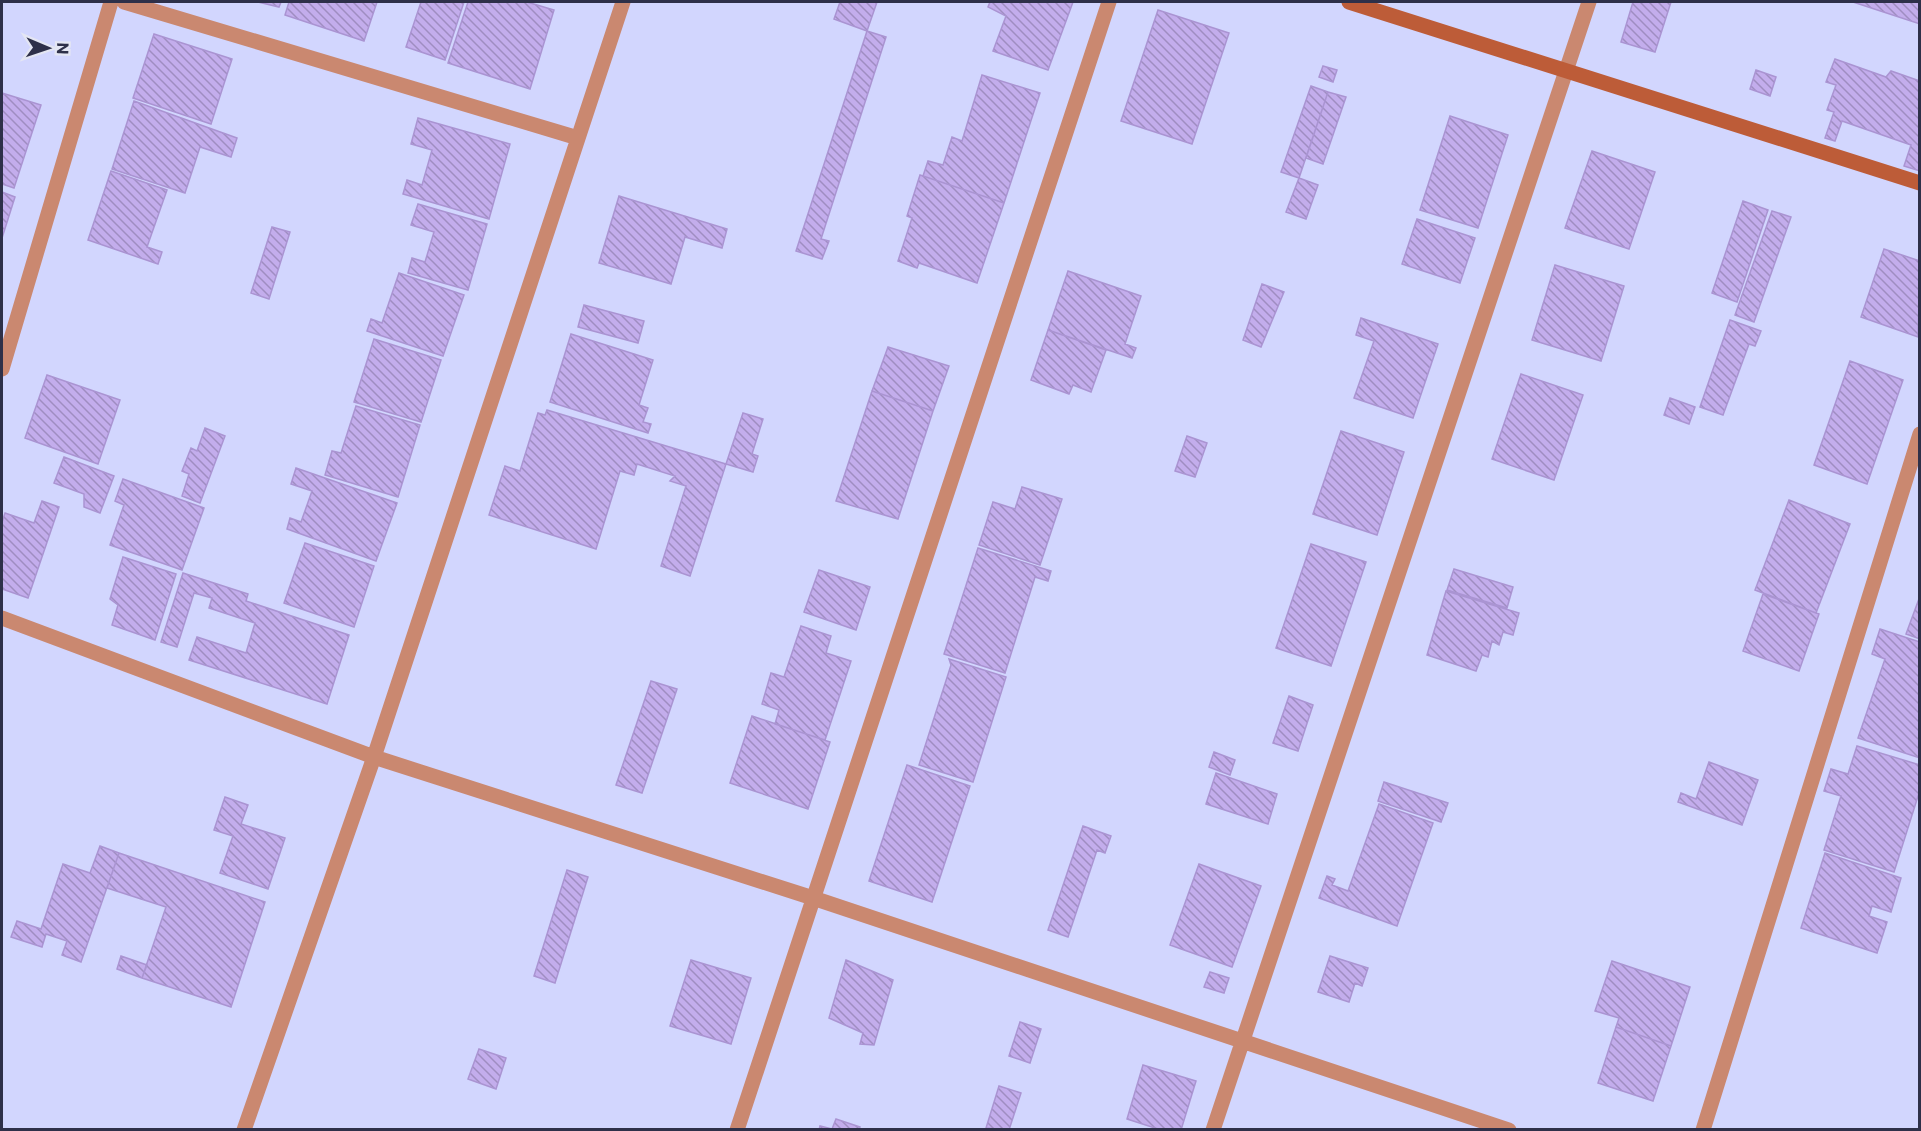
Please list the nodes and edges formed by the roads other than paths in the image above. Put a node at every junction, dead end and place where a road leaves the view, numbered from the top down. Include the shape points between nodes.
1 (111, 2) edge
2 (124, 2) edge
3 (623, 2) edge
4 (1109, 2) edge
5 (1349, 2) edge
6 (1589, 2) edge
7 (1567, 72) junction
8 (578, 138) junction
9 (1920, 183) edge
10 (2, 369) edge
11 (1920, 434) edge
12 (2, 618) edge
13 (374, 757) junction
14 (813, 898) junction
15 (1242, 1042) junction
16 (244, 1130) edge
17 (737, 1130) edge
18 (1213, 1130) edge
19 (1509, 1130) edge
20 (1703, 1130) edge

1 - 10 street
2 - 8 street
3 - 8 street
4 - 14 street
5 - 7 street
6 - 7 street
7 - 9 street
7 - 15 street
8 - 13 street
11 - 20 street
12 - 13 street
13 - 14 street
13 - 16 street
14 - 15 street
14 - 17 street
15 - 18 street
15 - 19 street

